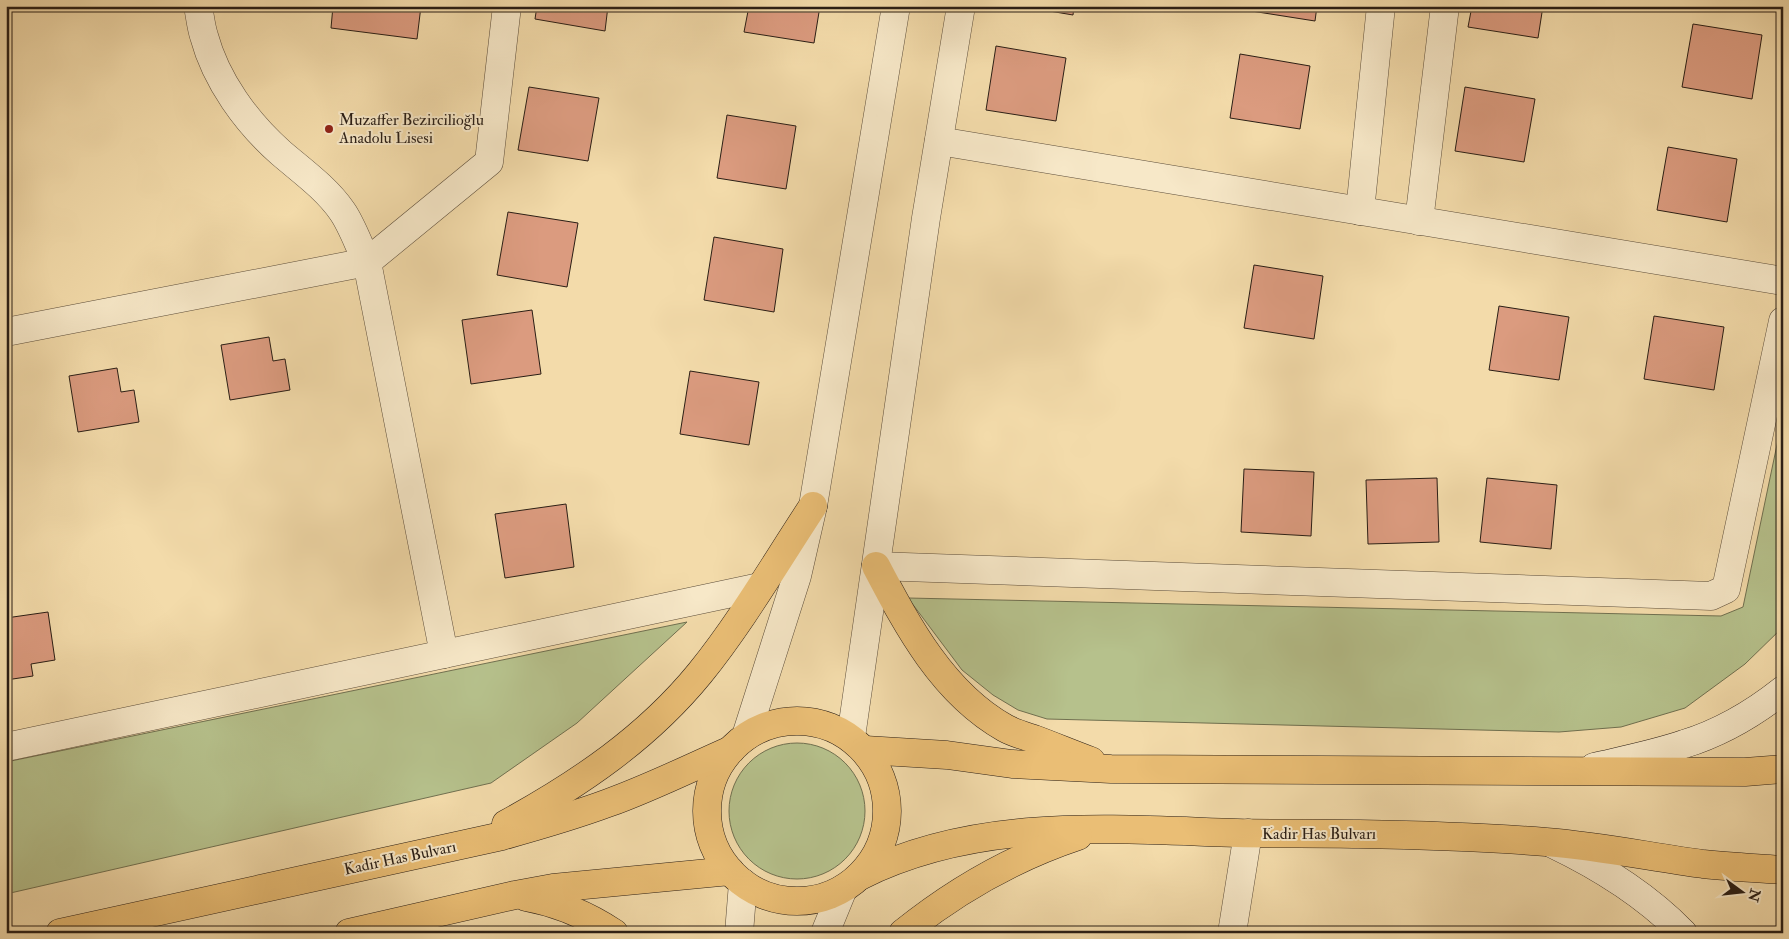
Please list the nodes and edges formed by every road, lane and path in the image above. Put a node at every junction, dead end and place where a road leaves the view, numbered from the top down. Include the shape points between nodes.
1 (198, 6) edge
2 (507, 6) edge
3 (896, 6) edge
4 (961, 6) edge
5 (1381, 6) edge
6 (1445, 6) edge
7 (939, 141) junction
8 (1360, 211) junction
9 (1419, 221) junction
10 (367, 262) junction
11 (1783, 282) edge
12 (1783, 321) edge
13 (6, 332) edge
14 (813, 506) junction
15 (876, 566) junction
16 (760, 587) junction
17 (444, 654) junction
18 (1783, 690) edge
19 (738, 743) junction
20 (858, 744) junction
21 (6, 747) edge
22 (1111, 768) junction
23 (1783, 769) edge
24 (1580, 770) junction
25 (1101, 829) junction
26 (1248, 833) junction
27 (1549, 842) junction
28 (463, 844) junction
29 (1783, 870) edge
30 (737, 877) junction
31 (851, 882) junction
32 (515, 895) junction
33 (60, 933) edge
34 (348, 933) edge
35 (614, 933) edge
36 (739, 933) edge
37 (825, 933) edge
38 (903, 933) edge
39 (1232, 933) edge
40 (1246, 933) edge
41 (1683, 933) edge

1 - 10 street via 204,37 214,63 242,111 261,134 305,172 342,211
2 - 10 street via 489,162
3 - 14 street
4 - 7 street
5 - 8 street
6 - 9 street
7 - 8 street
7 - 15 street
8 - 9 street
9 - 11 street
10 - 13 street
10 - 17 street
12 - 15 street via 1726,589 1711,596
14 - 16 highway
14 - 19 street via 796,576
15 - 20 street
15 - 22 highway via 922,647 956,689 980,711 1006,729
16 - 17 street
16 - 28 highway via 700,673 641,734 552,798
17 - 21 street
18 - 24 street via 1718,731 1685,744
19 - 20 highway, Kadir Has Bulvarı via 766,726 788,720 824,725
19 - 28 highway, Kadir Has Bulvarı via 609,803 502,836
19 - 30 highway via 718,768 710,788 707,811 709,833 717,853
20 - 22 highway via 1042,766
20 - 31 highway via 878,769 886,791 888,814 884,837 874,858
22 - 24 highway
23 - 24 highway via 1746,772
25 - 26 highway, Kadir Has Bulvarı
25 - 31 highway, Kadir Has Bulvarı via 1028,831 958,842 882,864
25 - 38 highway via 1039,851 996,872 923,916
26 - 27 highway, Kadir Has Bulvarı via 1447,836
26 - 39 street
26 - 40 street
27 - 29 highway, Kadir Has Bulvarı via 1706,864
27 - 41 street via 1614,876
28 - 33 highway, Kadir Has Bulvarı
30 - 31 highway, Kadir Has Bulvarı via 762,894 781,900 802,901 823,897
30 - 32 highway via 591,883
30 - 36 street
31 - 37 street
32 - 34 highway
32 - 35 highway via 566,908 591,918

